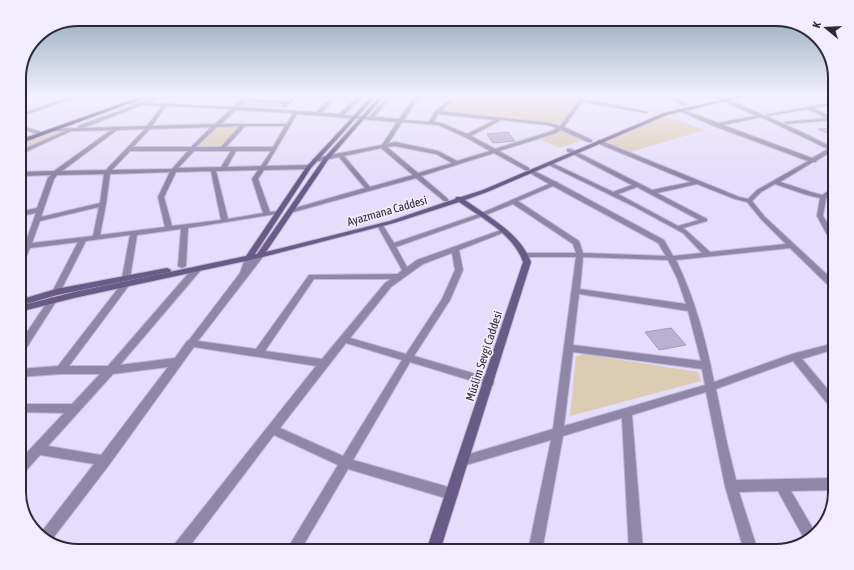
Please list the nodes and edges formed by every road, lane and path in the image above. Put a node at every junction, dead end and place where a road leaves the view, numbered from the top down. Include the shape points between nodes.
1 (62, 122) edge
2 (76, 122) edge
3 (95, 122) edge
4 (152, 122) edge
5 (220, 122) edge
6 (290, 122) edge
7 (351, 122) edge
8 (358, 122) edge
9 (401, 122) edge
10 (417, 122) edge
11 (495, 122) edge
12 (525, 122) edge
13 (566, 122) edge
14 (638, 122) edge
15 (645, 122) edge
16 (707, 122) edge
17 (732, 122) edge
18 (774, 122) edge
19 (782, 122) edge
20 (803, 122) edge
21 (431, 123) joint
22 (786, 123) junction
23 (216, 125) junction
24 (244, 125) junction
25 (288, 125) junction
26 (715, 125) junction
27 (26, 128) edge
28 (148, 128) junction
29 (561, 128) junction
30 (116, 129) junction
31 (52, 130) junction
32 (73, 130) junction
33 (35, 131) junction
34 (26, 134) edge
35 (42, 134) junction
36 (467, 136) junction
37 (26, 140) edge
38 (601, 140) junction
39 (590, 141) junction
40 (383, 146) junction
41 (828, 147) edge
42 (828, 147) edge
43 (194, 148) junction
44 (223, 148) junction
45 (235, 148) junction
46 (275, 148) junction
47 (128, 149) junction
48 (26, 150) edge
49 (494, 152) junction
50 (572, 152) junction
51 (828, 153) edge
52 (341, 156) junction
53 (326, 159) junction
54 (315, 160) junction
55 (814, 161) junction
56 (457, 162) junction
57 (550, 164) junction
58 (309, 167) junction
59 (213, 169) junction
60 (223, 169) junction
61 (262, 169) junction
62 (174, 170) junction
63 (529, 170) junction
64 (107, 172) junction
65 (56, 173) junction
66 (26, 174) edge
67 (416, 175) junction
68 (697, 182) junction
69 (775, 182) junction
70 (555, 183) junction
71 (638, 185) junction
72 (369, 188) junction
73 (652, 192) junction
74 (613, 194) junction
75 (828, 194) edge
76 (823, 197) junction
77 (453, 200) junction
78 (749, 200) junction
79 (513, 201) junction
80 (103, 204) junction
81 (39, 210) junction
82 (290, 211) junction
83 (280, 212) junction
84 (26, 213) edge
85 (267, 214) junction
86 (481, 215) junction
87 (36, 220) junction
88 (225, 221) junction
89 (380, 225) junction
90 (185, 226) junction
91 (169, 228) junction
92 (677, 228) junction
93 (828, 230) edge
94 (503, 231) junction
95 (134, 233) junction
96 (96, 237) junction
97 (83, 239) junction
98 (28, 245) junction
99 (392, 246) junction
100 (792, 246) junction
101 (26, 249) edge
102 (456, 250) junction
103 (256, 254) junction
104 (708, 254) junction
105 (525, 255) junction
106 (580, 255) junction
107 (672, 258) junction
108 (182, 266) junction
109 (197, 268) junction
110 (403, 273) junction
111 (828, 278) edge
112 (126, 281) junction
113 (576, 291) junction
114 (55, 296) junction
115 (26, 301) edge
116 (26, 306) edge
117 (690, 308) junction
118 (343, 339) junction
119 (26, 341) edge
120 (190, 343) junction
121 (569, 348) junction
122 (828, 348) edge
123 (258, 354) junction
124 (795, 357) junction
125 (408, 358) junction
126 (176, 362) junction
127 (324, 364) junction
128 (707, 366) junction
129 (61, 370) junction
130 (110, 370) junction
131 (26, 372) edge
132 (489, 382) junction
133 (712, 387) junction
134 (828, 392) edge
135 (26, 408) edge
136 (75, 409) junction
137 (627, 412) junction
138 (272, 429) junction
139 (558, 432) junction
140 (38, 449) junction
141 (105, 461) junction
142 (463, 461) junction
143 (26, 462) edge
144 (345, 463) junction
145 (828, 484) edge
146 (782, 485) junction
147 (731, 486) junction
148 (452, 494) junction
149 (807, 533) edge
150 (48, 534) edge
151 (183, 544) edge
152 (297, 544) edge
153 (435, 544) edge
154 (536, 544) edge
155 (636, 544) edge
156 (749, 544) edge

1 - 33 main road
2 - 31 main road
3 - 32 street
4 - 28 street
5 - 23 street
6 - 25 street
7 - 54 main road
8 - 53 main road
9 - 40 street
10 - 21 street
11 - 36 street
12 - 29 street
13 - 29 street
14 - 38 main road, Ayazmana Caddesi
15 - 38 main road, Ayazmana Caddesi
16 - 26 street
17 - 26 street
18 - 41 street
19 - 22 street
20 - 22 street
21 - 36 street
22 - 42 street
23 - 24 street
23 - 28 street
23 - 43 street
24 - 25 street
24 - 44 street
25 - 46 street
26 - 55 street
27 - 33 street
28 - 30 street
28 - 47 street
29 - 39 street
29 - 49 street
30 - 32 street
30 - 65 street
31 - 32 street
31 - 35 main road
32 - 48 street
33 - 34 main road
33 - 35 street
35 - 37 main road
36 - 49 street
38 - 39 main road, Ayazmana Caddesi
38 - 50 main road, Ayazmana Caddesi
38 - 68 street
39 - 50 main road, Ayazmana Caddesi
40 - 52 street
40 - 56 street via 395,144 426,150
40 - 67 street
43 - 44 street
43 - 47 street
43 - 62 street
44 - 45 street
45 - 46 street
45 - 60 street
46 - 61 street
47 - 64 street
49 - 56 street
49 - 63 street
50 - 57 main road, Ayazmana Caddesi
50 - 63 main road, Ayazmana Caddesi
50 - 71 street
51 - 55 street
52 - 53 street
52 - 72 street
53 - 54 street
53 - 82 main road
54 - 58 main road
55 - 69 street
56 - 67 street
57 - 63 main road, Ayazmana Caddesi
57 - 74 street
58 - 61 street
58 - 83 main road
59 - 60 street
59 - 62 street
59 - 88 street
60 - 61 street
61 - 85 street via 255,179
62 - 64 street
62 - 91 street via 161,197
63 - 70 street
63 - 77 main road, Ayazmana Caddesi
64 - 65 street
64 - 80 street
65 - 66 street
65 - 81 street via 51,178
67 - 72 street
67 - 77 street
68 - 73 street
68 - 78 street
69 - 76 street
69 - 78 street
70 - 79 street
70 - 107 street via 661,242
71 - 73 street
71 - 74 street
72 - 82 street
73 - 92 street via 705,220
74 - 92 street
75 - 76 street
76 - 93 street via 820,216
77 - 86 main road
77 - 89 main road, Ayazmana Caddesi
77 - 103 main road, Ayazmana Caddesi
78 - 100 street via 763,218
79 - 86 street
79 - 106 street via 576,243
80 - 87 street
80 - 96 street
81 - 84 street
81 - 87 street
82 - 103 main road
83 - 85 street
83 - 103 main road
85 - 88 street
86 - 94 main road
86 - 99 street
87 - 98 street
88 - 90 street
89 - 99 street
89 - 103 main road, Ayazmana Caddesi
90 - 91 street
90 - 108 street
91 - 95 street
92 - 104 street via 685,232
94 - 102 street
94 - 105 main road via 519,245
95 - 96 street
95 - 112 street
96 - 97 street
97 - 98 street
97 - 114 street
98 - 101 street
99 - 110 street
100 - 104 street
100 - 111 street
102 - 110 street via 420,262
102 - 125 street via 459,270 446,300
103 - 108 main road, Ayazmana Caddesi
103 - 109 main road, Ayazmana Caddesi
103 - 120 street via 244,274
104 - 107 street
105 - 106 street
105 - 132 main road, Müslim Sevgi Caddesi via 527,267
106 - 107 street
106 - 113 street
107 - 117 street
108 - 112 main road, Ayazmana Caddesi
109 - 112 main road, Ayazmana Caddesi
109 - 130 street
110 - 118 street via 388,286
110 - 123 street via 312,277
112 - 114 main road, Ayazmana Caddesi
112 - 129 street
113 - 117 street
113 - 121 street
114 - 115 main road, Ayazmana Caddesi
114 - 116 main road, Ayazmana Caddesi
114 - 119 street
117 - 128 street
118 - 125 street
118 - 127 street
120 - 123 street
120 - 126 street
121 - 128 street
121 - 139 street
122 - 124 street
123 - 127 street
124 - 133 street
124 - 134 street
125 - 132 street
125 - 144 street
126 - 130 street
126 - 141 street
127 - 138 street
128 - 133 street
129 - 130 street
129 - 131 street
130 - 136 street
132 - 142 main road, Müslim Sevgi Caddesi
133 - 137 street
133 - 147 street
135 - 136 street
136 - 140 street
137 - 139 street
137 - 155 street
138 - 144 street
138 - 151 street
139 - 142 street
139 - 154 street
140 - 141 street
140 - 143 street
141 - 150 street
142 - 148 main road, Müslim Sevgi Caddesi
144 - 148 street
144 - 152 street
145 - 146 street
146 - 147 street
146 - 149 street
147 - 156 street
148 - 153 main road, Müslim Sevgi Caddesi

